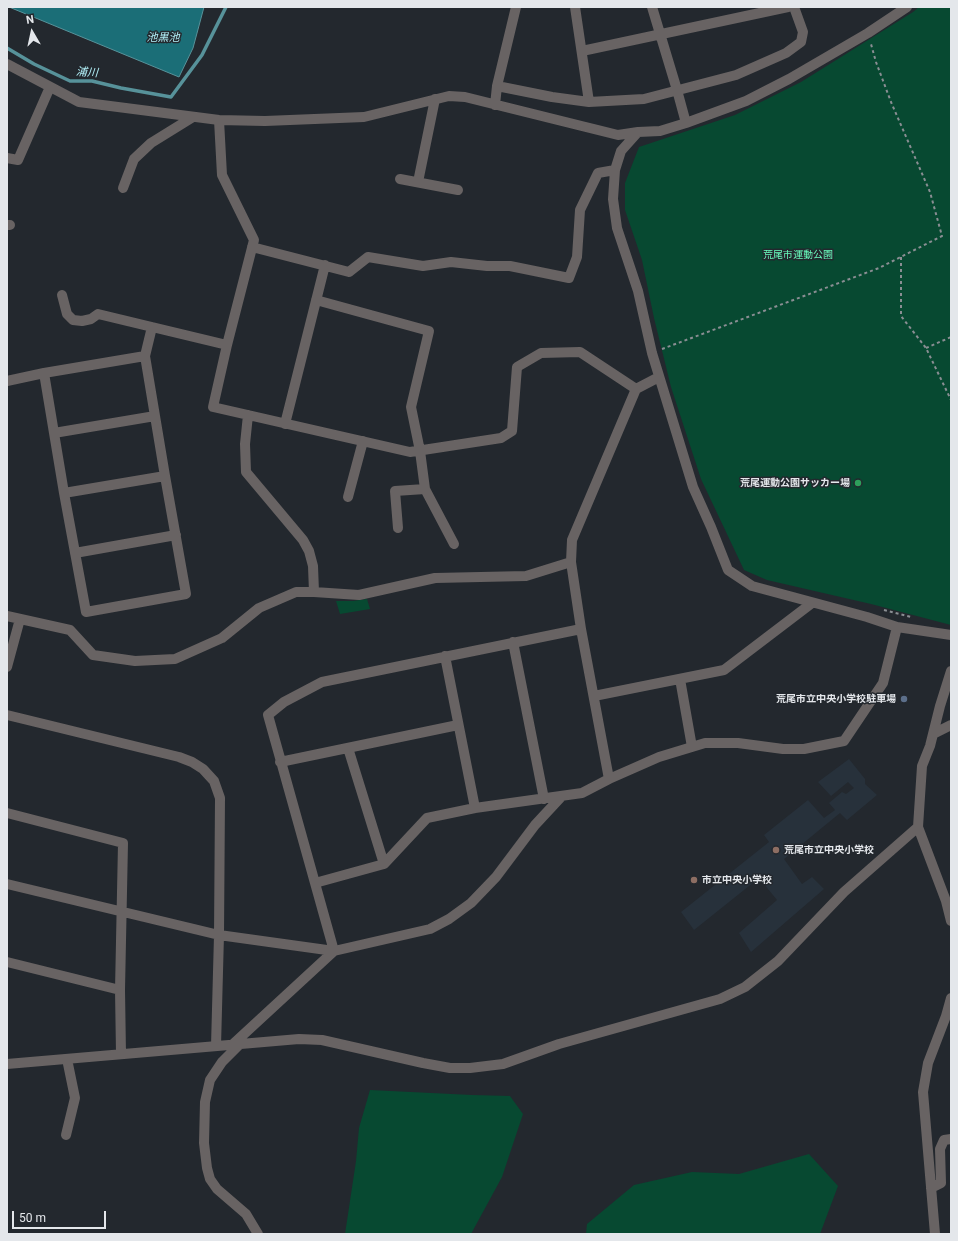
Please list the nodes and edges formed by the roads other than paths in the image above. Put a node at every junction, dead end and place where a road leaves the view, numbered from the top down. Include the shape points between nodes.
1 (516, 7) edge
2 (575, 7) edge
3 (652, 7) edge
4 (788, 7) edge
5 (794, 7) edge
6 (907, 7) edge
7 (660, 34) junction
8 (582, 51) junction
9 (7, 64) edge
10 (497, 86) junction
11 (50, 87) junction
12 (677, 90) junction
13 (436, 99) junction
14 (589, 102) junction
15 (494, 105) junction
16 (193, 116) junction
17 (219, 120) junction
18 (686, 123) junction
19 (638, 132) junction
20 (7, 158) edge
21 (615, 170) junction
22 (400, 179) dead end
23 (418, 182) junction
24 (123, 188) dead end
25 (458, 190) dead end
26 (252, 247) junction
27 (325, 265) junction
28 (62, 295) dead end
29 (316, 300) junction
30 (152, 327) junction
31 (227, 345) junction
32 (145, 356) junction
33 (44, 373) junction
34 (659, 377) junction
35 (7, 381) edge
36 (636, 390) junction
37 (248, 415) junction
38 (155, 416) junction
39 (285, 424) junction
40 (54, 433) junction
41 (363, 441) junction
42 (420, 451) junction
43 (165, 476) junction
44 (425, 489) junction
45 (64, 493) junction
46 (348, 497) dead end
47 (398, 528) dead end
48 (176, 535) junction
49 (454, 544) dead end
50 (75, 553) junction
51 (571, 562) junction
52 (314, 592) junction
53 (812, 603) junction
54 (7, 616) edge
55 (20, 619) junction
56 (897, 627) junction
57 (581, 629) junction
58 (951, 635) edge
59 (513, 642) junction
60 (445, 656) junction
61 (7, 667) edge
62 (951, 671) edge
63 (680, 679) junction
64 (594, 696) junction
65 (7, 715) edge
66 (458, 725) junction
67 (951, 725) edge
68 (933, 734) junction
69 (692, 747) junction
70 (348, 748) junction
71 (280, 762) junction
72 (609, 779) junction
73 (561, 797) junction
74 (544, 799) junction
75 (475, 808) junction
76 (7, 813) edge
77 (918, 828) junction
78 (384, 864) junction
79 (315, 883) junction
80 (7, 884) edge
81 (948, 899) edge
82 (122, 912) junction
83 (951, 921) edge
84 (219, 934) junction
85 (334, 951) junction
86 (7, 962) edge
87 (120, 990) junction
88 (951, 998) edge
89 (235, 1045) junction
90 (216, 1046) junction
91 (121, 1054) junction
92 (67, 1059) junction
93 (7, 1064) edge
94 (66, 1135) dead end
95 (951, 1139) edge
96 (931, 1188) junction
97 (258, 1234) edge
98 (935, 1234) edge

1 - 10 street
2 - 8 street
3 - 7 street
4 - 7 street
5 - 12 street via 803,32 801,42 786,53 736,75
6 - 18 street via 868,33 788,79 746,101
7 - 8 street
7 - 12 street
8 - 14 street
9 - 11 street
10 - 14 street
10 - 15 street
11 - 16 street via 79,102
11 - 20 street via 18,160
12 - 14 street via 644,99
12 - 18 street
13 - 15 street via 450,96 465,97
13 - 17 street via 364,117
13 - 23 street
15 - 19 street via 618,135
16 - 17 street
16 - 24 street via 151,143 134,159
17 - 26 street via 222,175 254,240
18 - 19 street via 660,131
19 - 21 street via 621,151
21 - 27 street via 598,173 580,210 576,257 569,278 510,266 451,262 423,266 368,257 349,272
21 - 34 street via 613,198 617,228 638,290
22 - 23 street
23 - 25 street
26 - 27 street
26 - 31 street
27 - 29 street
28 - 30 street via 67,314 73,320 91,319 98,314
29 - 39 street
29 - 42 street via 429,331 410,407
30 - 31 street
30 - 32 street
31 - 37 street via 213,406
32 - 33 street
32 - 38 street
33 - 35 street
33 - 40 street
34 - 36 street
34 - 53 street via 693,487 728,570 752,586
36 - 42 street via 580,352 541,353 517,367 512,430 501,438
36 - 51 street via 572,540
37 - 39 street
37 - 52 street via 246,472 303,540 313,566
38 - 40 street
38 - 43 street
39 - 41 street
40 - 45 street
41 - 42 street via 410,452
41 - 46 street
42 - 44 street
43 - 45 street
43 - 48 street
44 - 47 street via 395,491
44 - 49 street
45 - 50 street
48 - 50 street
48 - 50 street via 186,594 171,597 86,612
51 - 52 street via 526,576 435,578 359,595
51 - 57 street
52 - 55 street via 296,592 259,608 222,638 175,659 135,661 93,655 70,630
53 - 56 street
53 - 63 street via 724,670
54 - 55 street
55 - 61 street
56 - 58 street
56 - 69 street via 883,683 844,741 804,749 738,743 705,743
57 - 59 street
57 - 64 street
59 - 60 street
59 - 74 street
60 - 66 street
60 - 71 street via 322,682 284,702 268,715
62 - 68 street
63 - 64 street
63 - 69 street
64 - 72 street
65 - 84 street via 179,757 203,769 214,781 220,798
66 - 70 street
66 - 75 street
67 - 68 street
68 - 77 street via 922,766
69 - 72 street via 659,757
70 - 71 street
70 - 78 street
71 - 79 street
72 - 73 street via 582,793
73 - 74 street
73 - 85 street via 535,825 496,877 471,903 449,919 430,929
74 - 75 street
75 - 78 street via 427,818
76 - 82 street via 123,843
77 - 81 street
77 - 89 street via 844,892 778,961 745,987 720,1000 559,1044 503,1064 470,1068 450,1068 423,1063 322,1040 299,1039
78 - 79 street
79 - 85 street
80 - 82 street
81 - 83 street
82 - 84 street
82 - 87 street
84 - 85 street
84 - 90 street
85 - 89 street
86 - 87 street
87 - 91 street
88 - 96 street via 928,1063 923,1092
89 - 90 street
89 - 97 street via 210,1080 205,1102 204,1143 207,1168 210,1179 217,1189 246,1214
90 - 91 street
91 - 92 street
92 - 93 street
92 - 94 street via 75,1098
95 - 96 street via 944,1140 940,1149 941,1183
96 - 98 street

